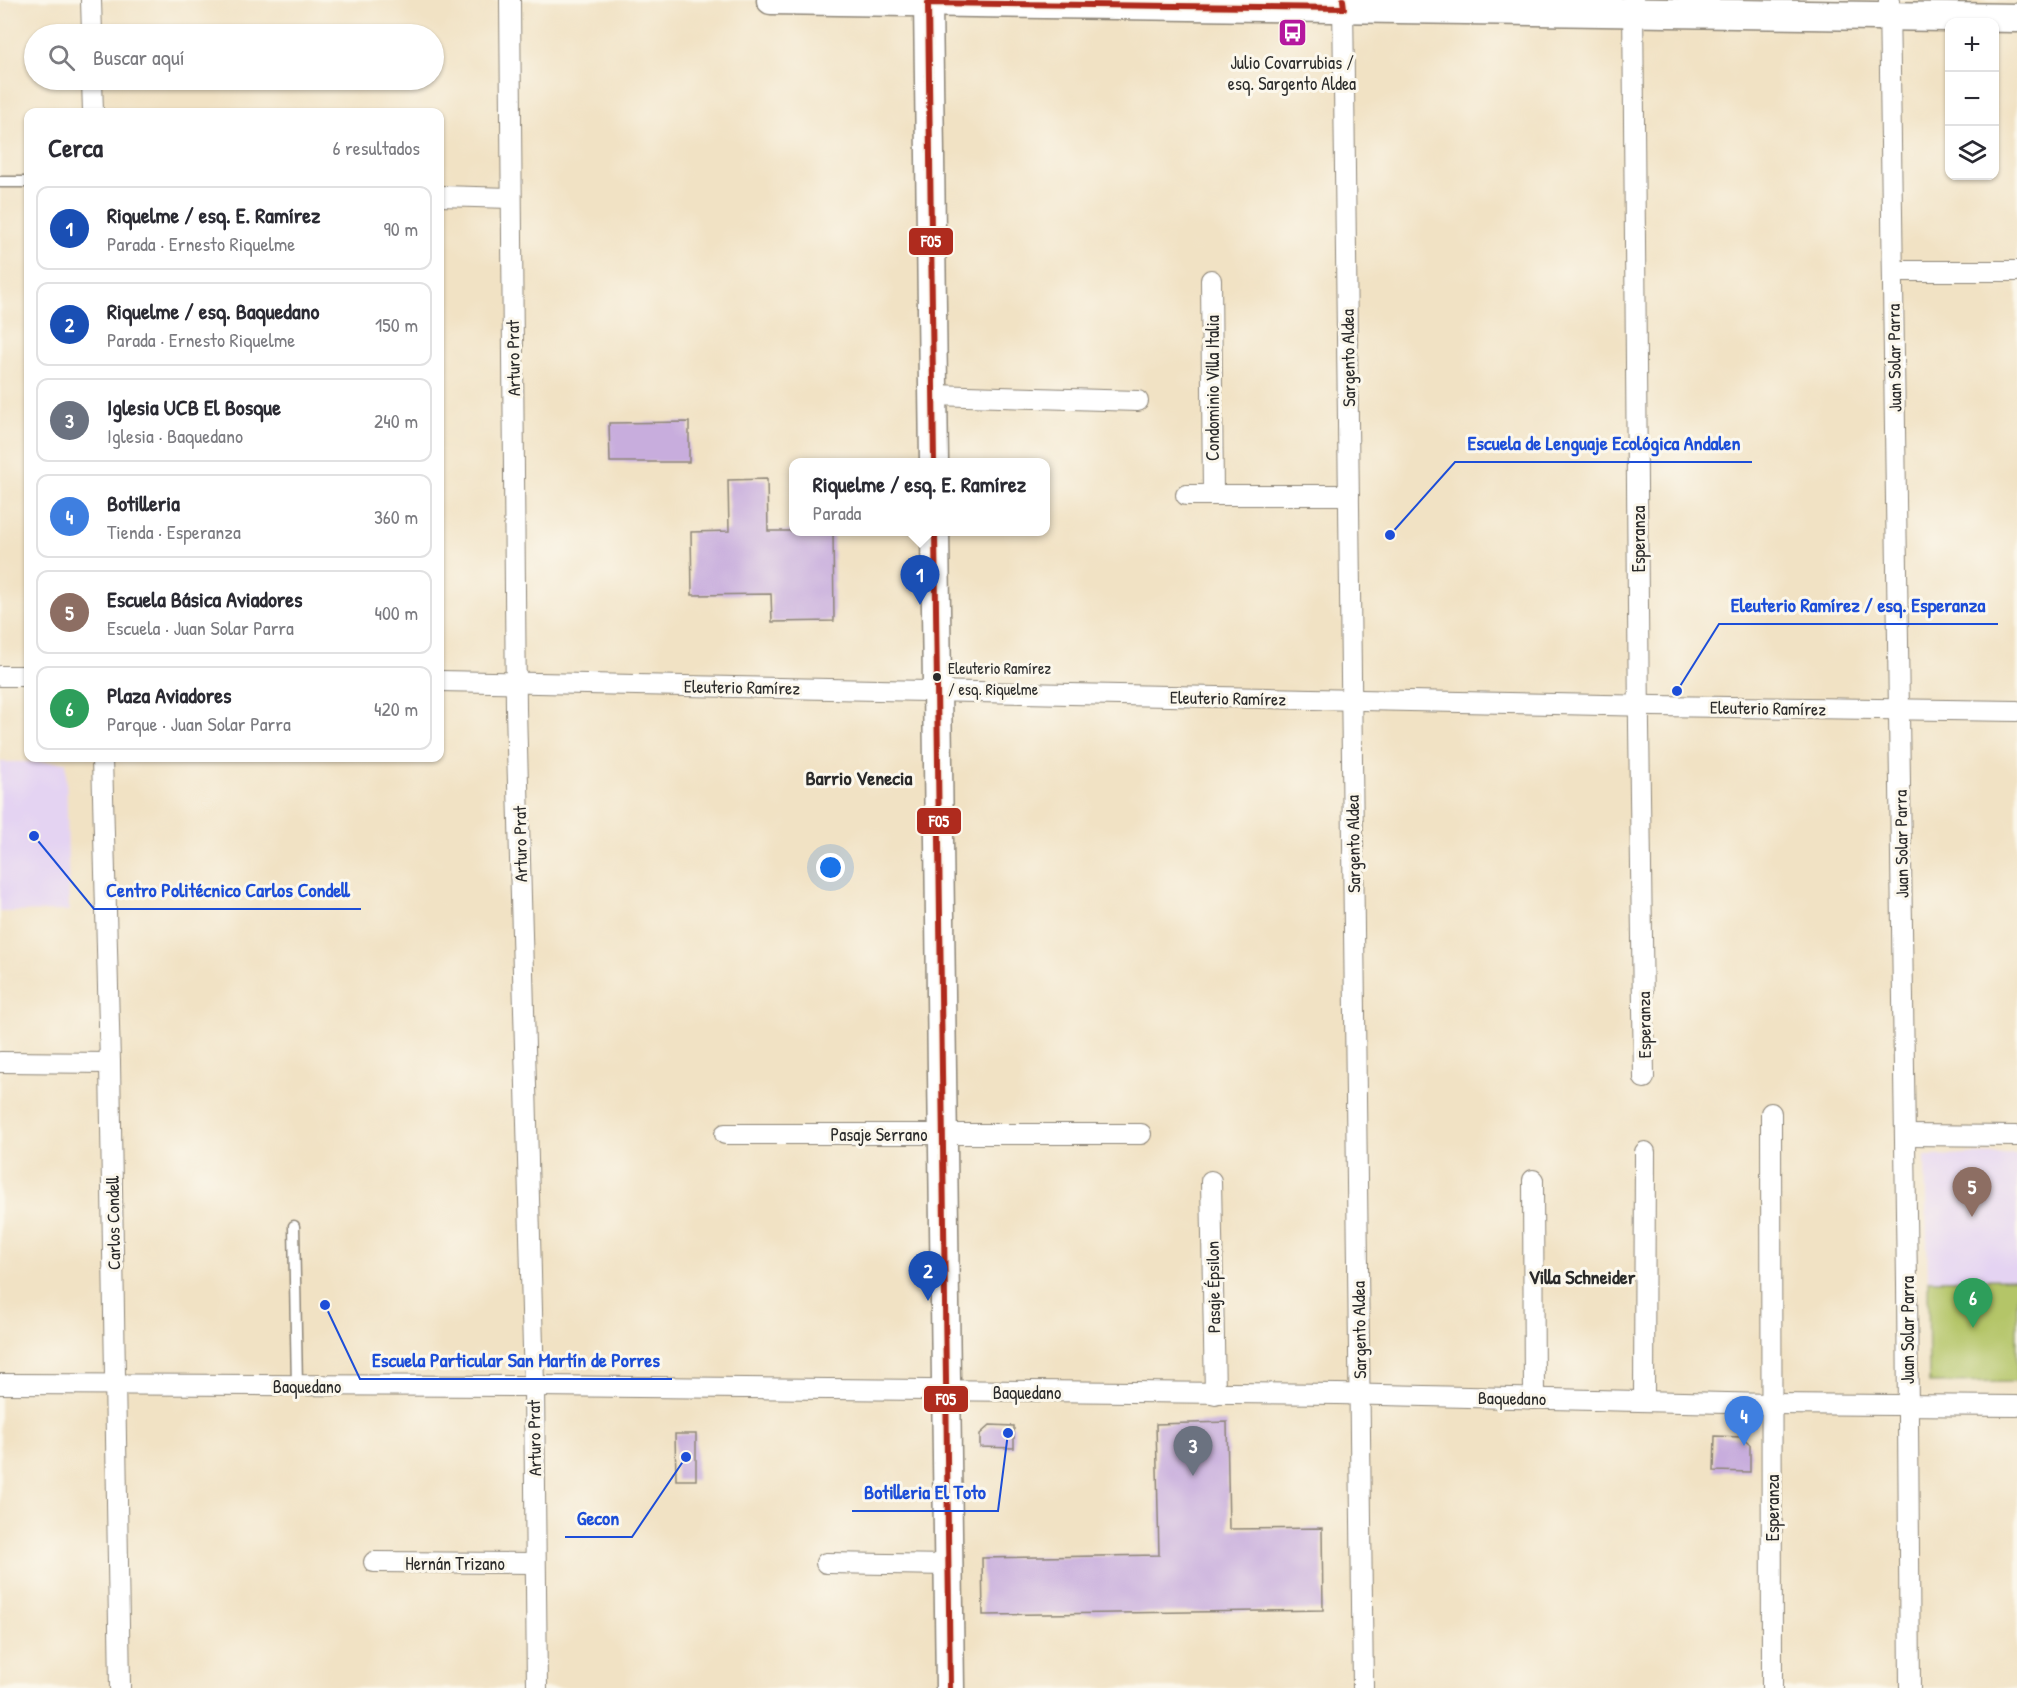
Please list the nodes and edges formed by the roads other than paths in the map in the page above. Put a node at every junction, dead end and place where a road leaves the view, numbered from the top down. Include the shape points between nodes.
1 (91, 0) edge
2 (510, 0) edge
3 (771, 0) edge
4 (928, 2) edge
5 (1203, 3) edge
6 (1343, 4) edge
7 (1633, 6) edge
8 (1889, 8) edge
9 (2017, 18) edge
10 (92, 24) edge
11 (92, 90) edge
12 (93, 108) edge
13 (0, 182) edge
14 (24, 182) edge
15 (444, 196) edge
16 (511, 198) junction
17 (1893, 271) junction
18 (2017, 271) edge
19 (1211, 280) dead end
20 (933, 395) junction
21 (1138, 401) dead end
22 (934, 458) edge
23 (1186, 495) dead end
24 (1213, 495) junction
25 (1349, 495) junction
26 (935, 536) edge
27 (0, 676) edge
28 (24, 676) edge
29 (444, 681) edge
30 (516, 682) junction
31 (937, 692) junction
32 (1352, 700) junction
33 (1639, 706) junction
34 (1899, 710) junction
35 (2017, 711) edge
36 (102, 762) edge
37 (0, 1062) edge
38 (110, 1063) junction
39 (1644, 1078) dead end
40 (1771, 1113) dead end
41 (725, 1134) dead end
42 (1141, 1134) dead end
43 (943, 1135) junction
44 (1905, 1135) junction
45 (2017, 1136) edge
46 (1645, 1152) dead end
47 (1211, 1180) dead end
48 (1533, 1180) dead end
49 (294, 1226) dead end
50 (0, 1384) edge
51 (116, 1386) junction
52 (297, 1386) junction
53 (534, 1386) junction
54 (946, 1391) junction
55 (1215, 1394) junction
56 (1359, 1395) junction
57 (1534, 1399) junction
58 (1644, 1401) junction
59 (1772, 1404) junction
60 (1908, 1405) junction
61 (2017, 1406) edge
62 (374, 1562) dead end
63 (536, 1563) junction
64 (826, 1563) dead end
65 (949, 1565) junction
66 (120, 1688) edge
67 (537, 1688) edge
68 (950, 1688) edge
69 (1363, 1688) edge
70 (1772, 1688) edge
71 (1910, 1688) edge

1 - 10 street
2 - 16 street, Arturo Prat
3 - 4 street
4 - 5 street
4 - 20 street
5 - 6 street
6 - 7 street
6 - 25 street, Sargento Aldea
7 - 8 street
7 - 33 street, Esperanza
8 - 9 street
8 - 17 street, Juan Solar Parra
11 - 12 street
13 - 14 lane
15 - 16 street
16 - 30 street, Arturo Prat
17 - 18 street
17 - 34 street, Juan Solar Parra
19 - 24 street, Condominio Villa Italia
20 - 21 street
20 - 22 street
23 - 24 street
24 - 25 street
25 - 32 street, Sargento Aldea
26 - 31 street
27 - 28 street
29 - 30 street, Eleuterio Ramírez
30 - 31 street, Eleuterio Ramírez
30 - 53 street, Arturo Prat
31 - 32 street, Eleuterio Ramírez
31 - 43 street
32 - 33 street, Eleuterio Ramírez
32 - 56 street, Sargento Aldea
33 - 34 street, Eleuterio Ramírez
33 - 39 street, Esperanza
34 - 35 street, Eleuterio Ramírez
34 - 44 street, Juan Solar Parra
36 - 38 street, Carlos Condell
37 - 38 street
38 - 51 street, Carlos Condell
40 - 59 street, Esperanza
41 - 43 street, Pasaje Serrano
42 - 43 street, Pasaje Serrano
43 - 54 street
44 - 45 street
44 - 60 street, Juan Solar Parra
46 - 58 street
47 - 55 street, Pasaje Épsilon
48 - 57 street
49 - 52 lane
50 - 51 street, Baquedano
51 - 52 street, Baquedano
51 - 66 street, Carlos Condell
52 - 53 street, Baquedano
53 - 54 street, Baquedano
53 - 63 street, Arturo Prat
54 - 55 street, Baquedano
54 - 65 street
55 - 56 street, Baquedano
56 - 57 street, Baquedano
56 - 69 street, Sargento Aldea
57 - 58 street, Baquedano
58 - 59 street, Baquedano
59 - 60 street, Baquedano
59 - 70 street, Esperanza
60 - 61 street, Baquedano
60 - 71 street, Juan Solar Parra
62 - 63 street, Hernán Trizano
63 - 67 street, Arturo Prat
64 - 65 street
65 - 68 street

